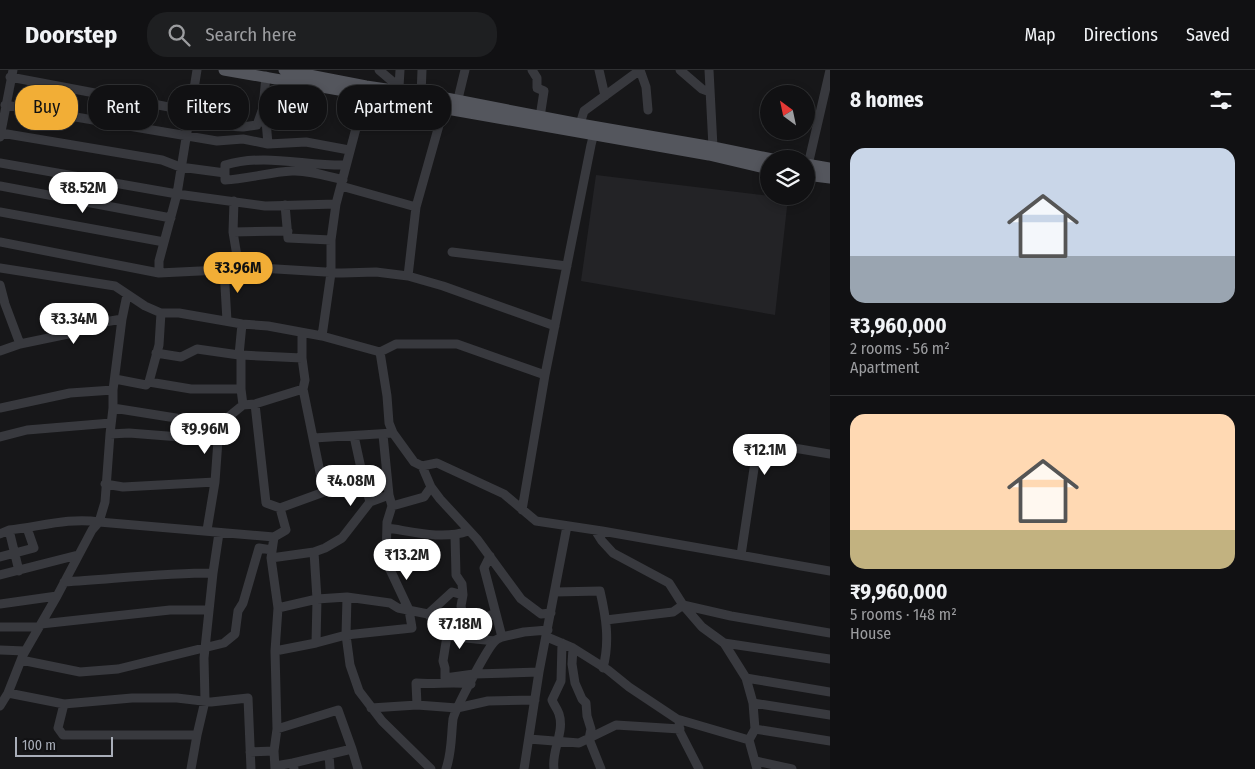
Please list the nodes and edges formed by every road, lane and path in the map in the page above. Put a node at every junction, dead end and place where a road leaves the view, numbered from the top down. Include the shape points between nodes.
1 (197, 70) edge
2 (224, 70) edge
3 (284, 70) edge
4 (379, 70) edge
5 (400, 70) edge
6 (422, 70) edge
7 (465, 70) edge
8 (532, 70) edge
9 (598, 70) edge
10 (680, 70) edge
11 (709, 70) edge
12 (830, 70) edge
13 (12, 73) edge
14 (266, 76) junction
15 (194, 85) edge
16 (361, 85) edge
17 (396, 85) edge
18 (400, 85) edge
19 (421, 85) edge
20 (337, 90) edge
21 (710, 92) junction
22 (606, 96) junction
23 (5, 105) junction
24 (451, 105) junction
25 (168, 106) edge
26 (648, 110) dead end
27 (540, 117) junction
28 (258, 123) junction
29 (249, 127) edge
30 (587, 128) junction
31 (187, 130) edge
32 (355, 130) edge
33 (442, 130) edge
34 (1, 133) edge
35 (617, 135) junction
36 (186, 136) junction
37 (0, 137) edge
38 (268, 144) junction
39 (714, 147) junction
40 (349, 150) junction
41 (811, 150) edge
42 (758, 161) edge
43 (0, 163) edge
44 (346, 165) junction
45 (180, 167) junction
46 (815, 168) edge
47 (830, 168) edge
48 (815, 171) edge
49 (225, 176) junction
50 (830, 178) edge
51 (342, 183) junction
52 (0, 186) edge
53 (177, 194) junction
54 (234, 201) junction
55 (336, 204) junction
56 (285, 205) junction
57 (416, 207) junction
58 (0, 212) edge
59 (171, 218) junction
60 (288, 231) junction
61 (233, 232) junction
62 (331, 240) junction
63 (0, 242) edge
64 (164, 242) junction
65 (452, 252) dead end
66 (567, 266) junction
67 (0, 268) edge
68 (239, 268) junction
69 (224, 269) junction
70 (159, 273) junction
71 (331, 273) junction
72 (408, 276) junction
73 (0, 288) edge
74 (127, 295) junction
75 (161, 313) junction
76 (122, 319) junction
77 (226, 321) junction
78 (242, 324) junction
79 (555, 326) junction
80 (302, 333) junction
81 (322, 336) junction
82 (20, 344) junction
83 (0, 351) edge
84 (380, 352) junction
85 (156, 353) junction
86 (240, 355) junction
87 (302, 358) junction
88 (545, 375) junction
89 (116, 379) junction
90 (149, 382) junction
91 (241, 388) junction
92 (304, 389) junction
93 (113, 390) junction
94 (255, 404) junction
95 (243, 405) junction
96 (0, 408) edge
97 (113, 408) junction
98 (111, 423) junction
99 (216, 427) junction
100 (393, 433) junction
101 (110, 434) junction
102 (383, 435) junction
103 (354, 436) junction
104 (0, 437) edge
105 (314, 438) junction
106 (218, 440) junction
107 (830, 454) edge
108 (422, 466) junction
109 (215, 482) junction
110 (105, 484) junction
111 (431, 487) junction
112 (389, 495) junction
113 (370, 502) junction
114 (392, 506) junction
115 (280, 508) junction
116 (522, 510) junction
117 (99, 522) junction
118 (568, 526) junction
119 (28, 528) junction
120 (388, 528) junction
121 (9, 530) junction
122 (207, 530) junction
123 (468, 530) junction
124 (595, 530) junction
125 (218, 533) junction
126 (0, 534) edge
127 (454, 536) junction
128 (274, 537) junction
129 (314, 552) junction
130 (14, 553) junction
131 (272, 554) junction
132 (78, 555) junction
133 (741, 555) junction
134 (0, 556) edge
135 (490, 556) junction
136 (830, 570) edge
137 (19, 571) junction
138 (212, 573) junction
139 (0, 575) edge
140 (64, 582) junction
141 (555, 592) junction
142 (463, 595) junction
143 (57, 596) junction
144 (347, 597) junction
145 (317, 599) junction
146 (0, 604) edge
147 (683, 605) junction
148 (278, 608) junction
149 (209, 610) junction
150 (409, 610) junction
151 (495, 612) junction
152 (551, 613) junction
153 (428, 614) junction
154 (606, 620) junction
155 (40, 626) junction
156 (0, 627) edge
157 (547, 633) junction
158 (830, 633) edge
159 (346, 635) junction
160 (447, 636) junction
161 (498, 639) junction
162 (316, 643) junction
163 (562, 643) junction
164 (724, 643) junction
165 (573, 648) junction
166 (205, 649) junction
167 (0, 650) edge
168 (25, 651) junction
169 (275, 652) junction
170 (830, 659) edge
171 (21, 660) junction
172 (603, 668) junction
173 (539, 672) junction
174 (474, 674) junction
175 (746, 678) junction
176 (445, 680) junction
177 (471, 684) junction
178 (830, 692) edge
179 (8, 693) junction
180 (535, 700) junction
181 (205, 701) junction
182 (753, 703) junction
183 (64, 704) junction
184 (417, 705) junction
185 (0, 706) edge
186 (371, 708) junction
187 (457, 708) junction
188 (830, 716) edge
189 (679, 724) junction
190 (755, 729) junction
191 (278, 730) junction
192 (197, 735) junction
193 (529, 739) junction
194 (590, 739) junction
195 (749, 740) junction
196 (557, 741) junction
197 (830, 741) edge
198 (352, 749) junction
199 (274, 751) junction
200 (250, 752) junction
201 (329, 754) junction
202 (756, 765) edge
203 (294, 766) edge
204 (275, 767) edge
205 (426, 767) edge
206 (191, 769) edge
207 (251, 769) edge
208 (330, 769) edge
209 (358, 769) edge
210 (446, 769) edge
211 (524, 769) edge
212 (554, 769) edge
213 (601, 769) edge
214 (699, 769) edge
215 (792, 769) edge

1 - 15 street
2 - 14 main road
3 - 16 main road
4 - 17 street
5 - 18 street
6 - 19 street
7 - 24 street
8 - 27 street via 537,78 537,88 544,91
9 - 22 street
10 - 21 street
11 - 21 street
12 - 41 street
13 - 23 street
13 - 25 street
14 - 20 main road
14 - 28 street
21 - 39 street
22 - 26 street via 640,70
22 - 30 street via 584,111
23 - 34 street
23 - 36 street
24 - 27 main road
24 - 30 main road
27 - 30 main road
28 - 29 street
28 - 38 street via 266,121
30 - 35 main road
30 - 66 street
31 - 36 street
32 - 40 street
33 - 57 street
34 - 37 street
34 - 45 street via 136,155
35 - 39 main road
35 - 42 main road via 709,156
36 - 38 street via 217,141 243,139
36 - 45 street
38 - 40 street via 306,142
39 - 42 main road
40 - 44 street
43 - 53 street
44 - 49 street via 242,160 225,165
44 - 51 street
45 - 49 street
45 - 53 street
46 - 47 main road
48 - 50 main road
49 - 51 street via 245,179 293,171 319,174
51 - 55 street
51 - 57 street
52 - 59 street
53 - 54 street
53 - 59 street
54 - 56 street via 265,206
54 - 61 street
55 - 56 street
55 - 62 street
56 - 60 street
57 - 72 street
58 - 64 street
59 - 64 street
60 - 61 street
60 - 62 street via 288,238
61 - 68 street
62 - 71 street
63 - 70 street
64 - 70 street
65 - 66 street
66 - 79 street
67 - 74 street via 115,286
68 - 69 street
68 - 71 street
69 - 70 street
69 - 77 street
71 - 72 street via 376,272
71 - 81 street
72 - 79 street
73 - 82 street
74 - 75 street
74 - 76 street
75 - 77 street
75 - 85 street
76 - 82 street
76 - 89 street
77 - 78 street
78 - 80 street
78 - 86 street
79 - 88 street
80 - 81 street
80 - 87 street
81 - 84 street
82 - 83 street
84 - 88 street via 396,344 457,344
84 - 100 street via 388,423
85 - 86 street via 182,357 197,349
85 - 90 street
86 - 87 street
86 - 91 street
87 - 92 street
88 - 116 street
89 - 90 street via 146,385
89 - 93 street
90 - 91 street via 191,389
91 - 95 street
92 - 94 street
92 - 105 street
93 - 96 street via 70,393
93 - 97 street
94 - 95 street
94 - 115 street via 266,503
95 - 99 street
97 - 98 street
97 - 99 street
98 - 101 street
98 - 104 street via 27,430
99 - 106 street
100 - 102 street
100 - 108 street via 414,462
101 - 106 street
101 - 110 street
102 - 103 street
102 - 112 street
103 - 105 street
103 - 113 street
105 - 115 street via 324,492
106 - 109 street
107 - 133 street via 758,442
108 - 111 street
108 - 116 street via 437,464 446,467 504,494
109 - 110 street via 123,487
109 - 122 street
110 - 117 street via 105,502
111 - 114 street via 424,497
111 - 123 street
112 - 113 street
112 - 114 street
113 - 129 street via 342,538
114 - 120 street
115 - 128 street via 286,530
116 - 118 street via 536,521
117 - 119 street via 72,521
117 - 122 street
117 - 132 street
118 - 124 street
118 - 141 street
119 - 121 street
119 - 130 street via 34,548
120 - 127 street
120 - 150 street via 386,561
121 - 126 street
121 - 130 street
122 - 125 street
123 - 127 street
123 - 135 street
124 - 133 street
124 - 147 street via 613,553 669,583
125 - 128 street
125 - 138 street
127 - 142 street via 456,575 462,584
128 - 131 street
129 - 131 street
129 - 145 street
130 - 134 street
130 - 137 street
131 - 148 street
131 - 166 street via 258,548 238,611 235,634 224,643
132 - 137 street
132 - 140 street
133 - 136 street
135 - 151 street via 484,568
135 - 152 street via 521,599 541,614
137 - 139 street
138 - 140 street
138 - 149 street
140 - 143 street
141 - 152 street
141 - 154 street via 600,591
142 - 151 street via 464,621
142 - 153 street via 452,592
143 - 146 street
143 - 155 street
144 - 145 street
144 - 150 street via 390,603
144 - 159 street
145 - 148 street
145 - 162 street
147 - 154 street via 673,612
147 - 158 street
147 - 164 street via 702,627
148 - 169 street
149 - 155 street via 170,610
149 - 166 street
150 - 153 street
150 - 159 street via 412,628
151 - 161 street
152 - 157 street
153 - 160 street
154 - 172 street via 607,652
155 - 156 street
155 - 168 street
157 - 161 street via 524,632
157 - 163 street
157 - 173 street
159 - 162 street
159 - 186 street via 350,665 359,691
160 - 161 street
160 - 176 street via 443,662
161 - 174 street
162 - 169 street
163 - 165 street
163 - 196 street via 561,681 552,700 560,715
164 - 170 street
164 - 175 street
165 - 172 street
165 - 194 street via 575,683 586,703
166 - 171 street via 118,669 80,672
166 - 181 street
167 - 168 street
168 - 171 street
169 - 191 street
171 - 179 street
172 - 189 street
173 - 174 street
173 - 180 street
174 - 176 street
174 - 177 street
175 - 178 street
175 - 182 street
176 - 177 street
176 - 184 street via 416,683
177 - 187 street
179 - 183 street
179 - 185 street
180 - 187 street via 488,701
180 - 193 street
181 - 183 street via 132,698
181 - 192 street
181 - 200 street via 248,698
182 - 188 street
182 - 190 street
183 - 192 street via 58,728 63,735
184 - 186 street
184 - 187 street
186 - 205 street
187 - 210 street
189 - 194 street via 616,725
189 - 195 street
189 - 214 street
190 - 195 street
190 - 197 street
191 - 198 street via 338,710
191 - 199 street
192 - 206 street
193 - 196 street
193 - 211 street
194 - 196 street via 580,743
194 - 213 street
195 - 202 street
196 - 212 street
198 - 201 street
198 - 209 street
199 - 200 street
199 - 204 street
200 - 207 street
201 - 203 street
201 - 208 street
202 - 215 street
203 - 204 street

